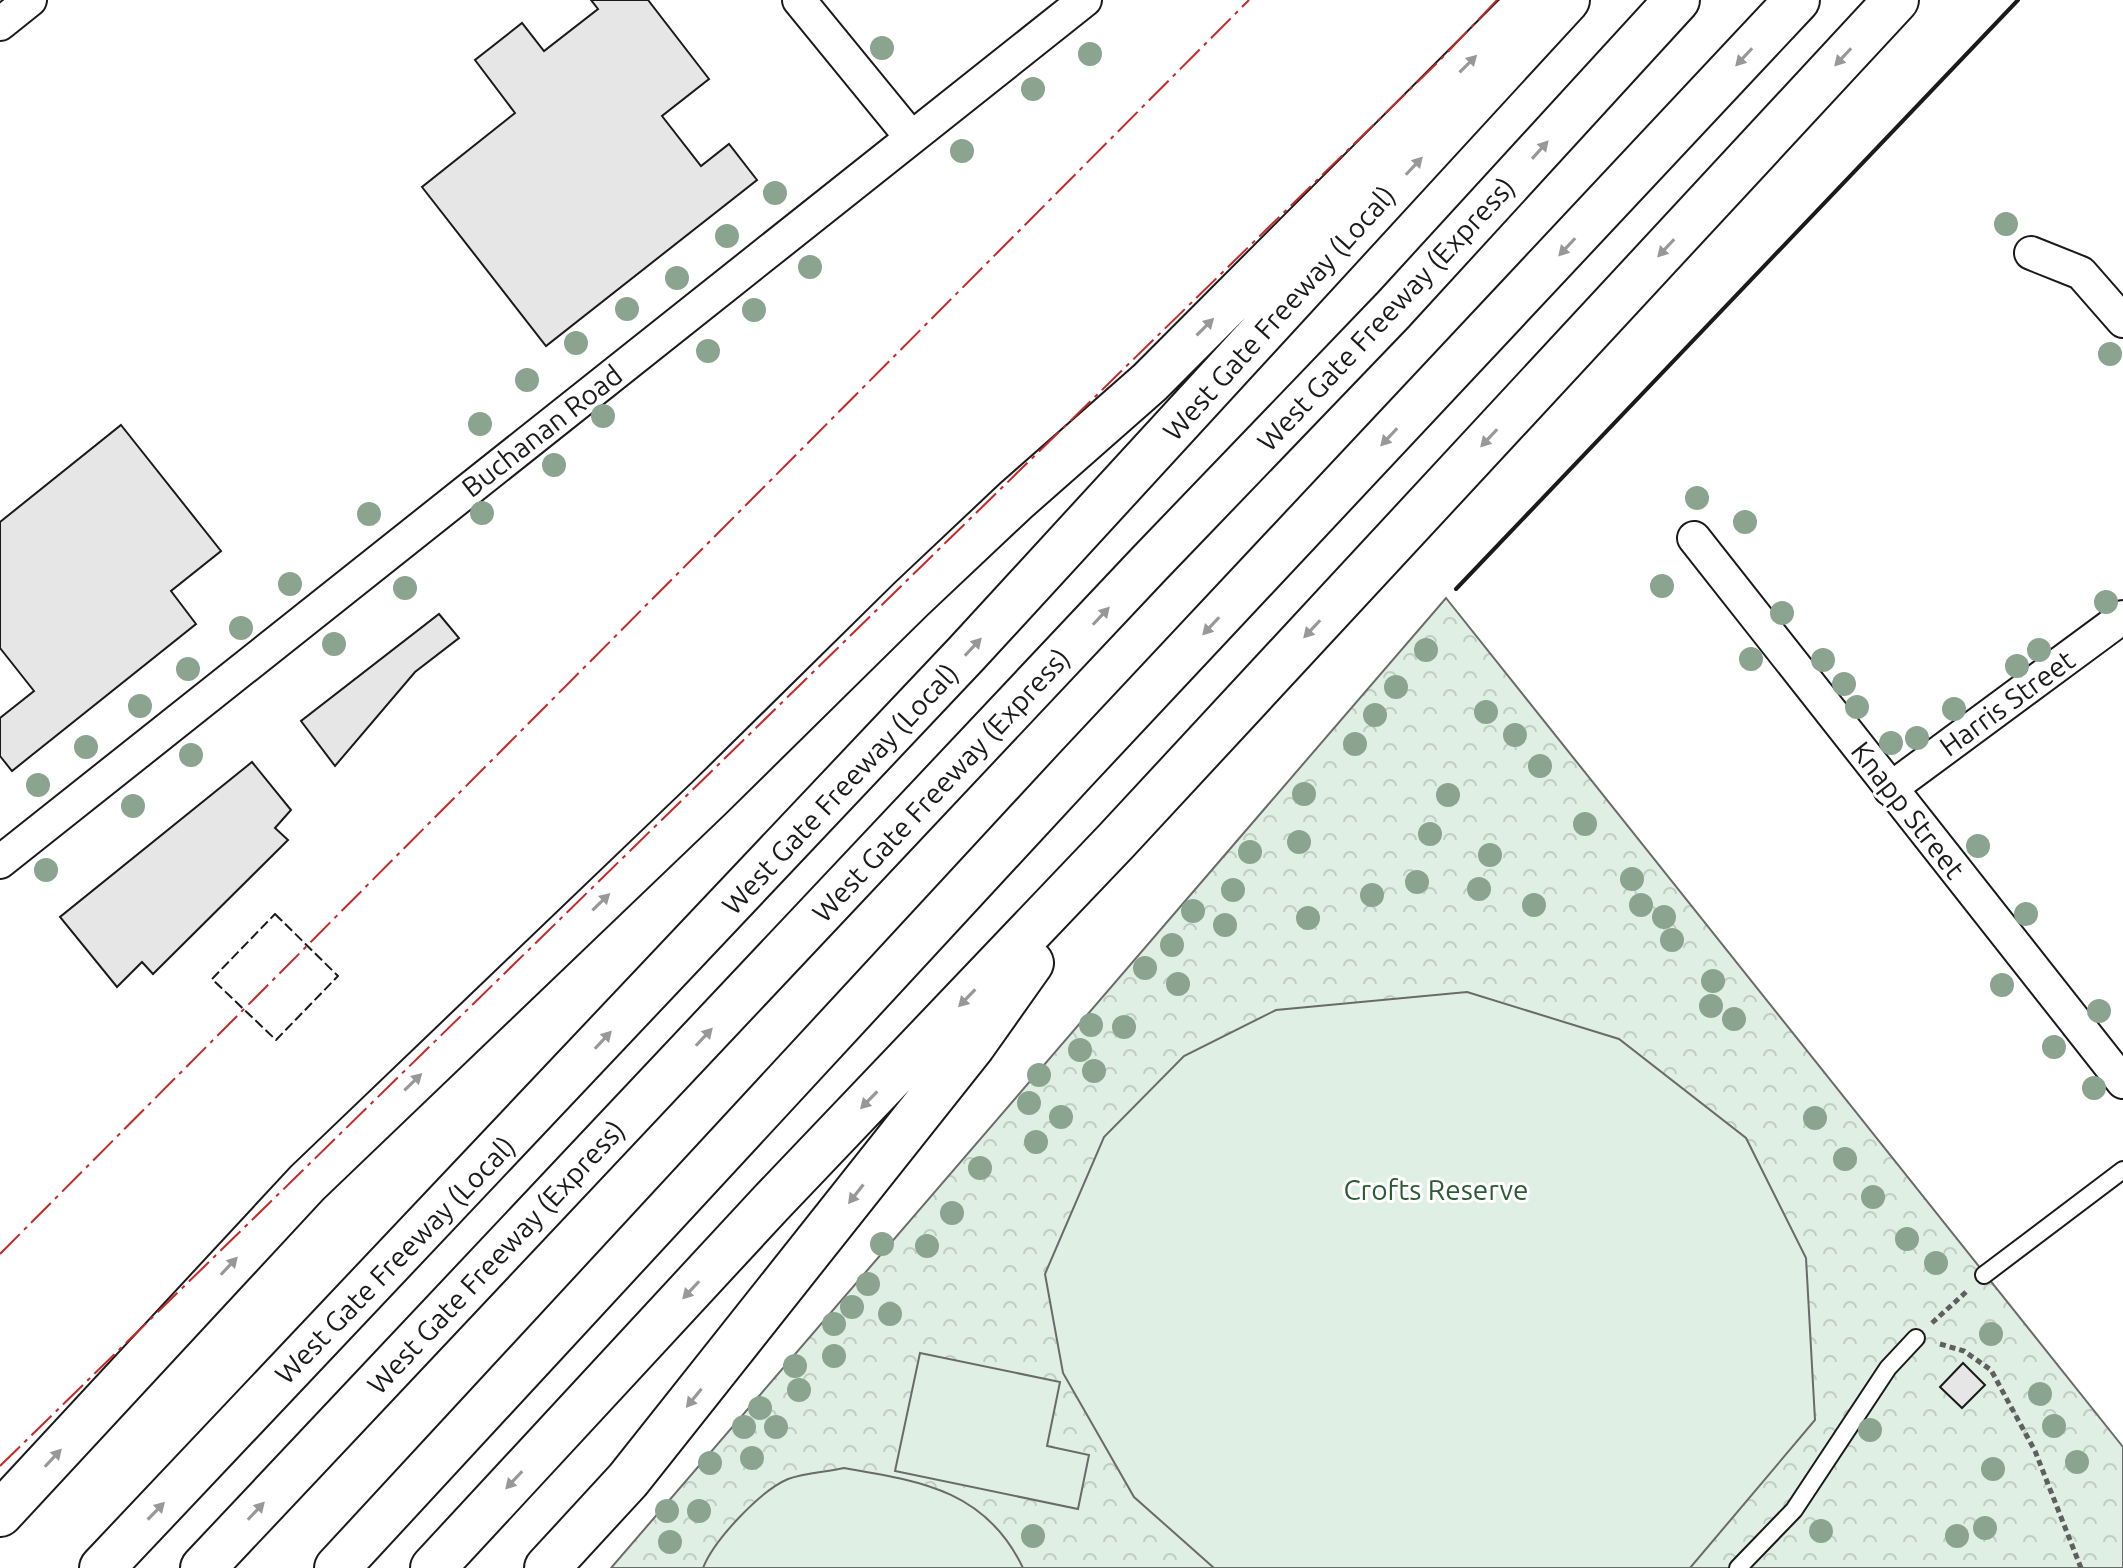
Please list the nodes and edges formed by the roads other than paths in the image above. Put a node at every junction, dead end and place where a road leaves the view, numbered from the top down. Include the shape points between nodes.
1 (30, 0) edge
2 (799, 0) edge
3 (1085, 0) edge
4 (1531, 0) edge
5 (1567, 0) edge
6 (1677, 0) edge
7 (1797, 0) edge
8 (1896, 0) edge
9 (0, 24) edge
10 (911, 137) junction
11 (2031, 253) dead end
12 (2123, 321) edge
13 (1694, 538) dead end
14 (2123, 617) edge
15 (1890, 789) junction
16 (1117, 840) junction
17 (0, 862) edge
18 (2123, 1082) edge
19 (2123, 1170) edge
20 (1984, 1275) road end
21 (1916, 1338) road end
22 (0, 1514) edge
23 (102, 1568) edge
24 (203, 1568) edge
25 (337, 1568) edge
26 (433, 1568) edge
27 (547, 1568) edge
28 (1738, 1568) edge

1 - 9 street
2 - 10 street
3 - 10 street, Buchanan Road
22 -> 4 highway via 307,1183 911,599 1150,382
23 -> 5 highway, West Gate Freeway (Local) via 967,653
24 -> 6 highway, West Gate Freeway (Express) via 1393,310
7 -> 25 highway
8 -> 16 highway
10 - 17 street, Buchanan Road
11 - 12 street via 2081,273
13 - 15 street, Knapp Street
14 - 15 street, Harris Street
15 - 18 street, Knapp Street
16 -> 26 highway
16 -> 27 highway via 973,1045 628,1480
19 - 20 lane
21 - 28 lane via 1888,1368 1794,1510

